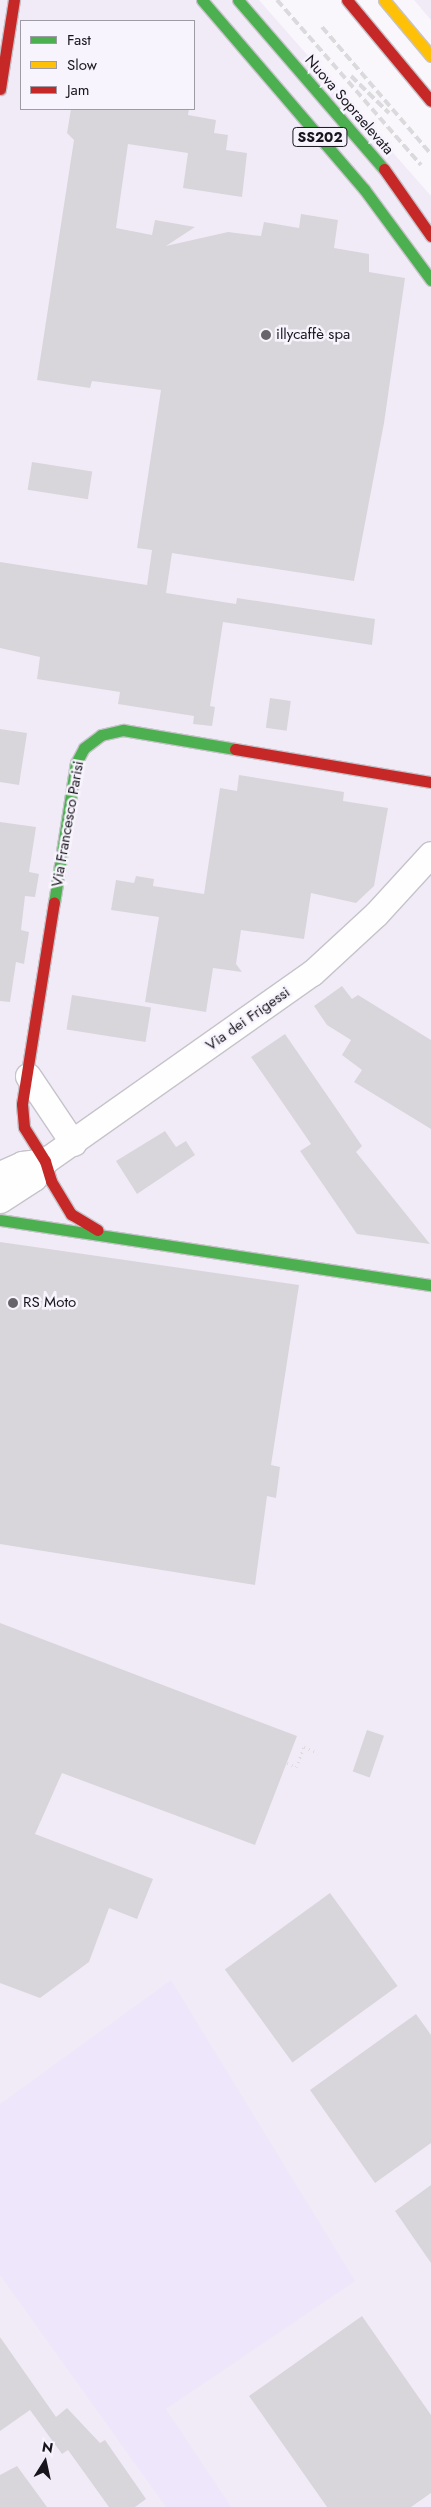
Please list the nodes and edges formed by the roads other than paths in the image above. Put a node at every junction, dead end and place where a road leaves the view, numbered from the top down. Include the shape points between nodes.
1 (14, 0) edge
2 (202, 0) edge
3 (238, 0) edge
4 (347, 0) edge
5 (384, 0) edge
6 (431, 56) edge
7 (0, 89) edge
8 (431, 101) edge
9 (386, 171) junction
10 (431, 230) edge
11 (431, 236) edge
12 (431, 280) edge
13 (431, 782) edge
14 (431, 854) edge
15 (28, 1076) junction
16 (73, 1143) junction
17 (45, 1161) junction
18 (0, 1174) edge
19 (0, 1200) edge
20 (0, 1220) edge
21 (106, 1234) junction
22 (431, 1286) edge

1 - 7 main road
2 - 12 main road, SS202 via 364,189
3 - 9 main road, Nuova Sopraelevata / SS202
4 - 8 main road
5 - 6 main road
9 - 10 main road
9 - 11 main road, Nuova Sopraelevata / SS202
13 - 15 main road, Via Francesco Parisi via 122,730 101,735 84,748 76,763
14 - 16 street, Via dei Frigessi via 376,914 312,973
15 - 16 street
15 - 17 main road, Via Francesco Parisi via 22,1104 24,1127
16 - 17 street, Via dei Frigessi
17 - 18 street, Via dei Frigessi via 22,1164
17 - 19 street, Via dei Frigessi via 34,1178
17 - 21 main road, Via Francesco Parisi via 50,1181 71,1214
20 - 21 main road
21 - 22 main road

